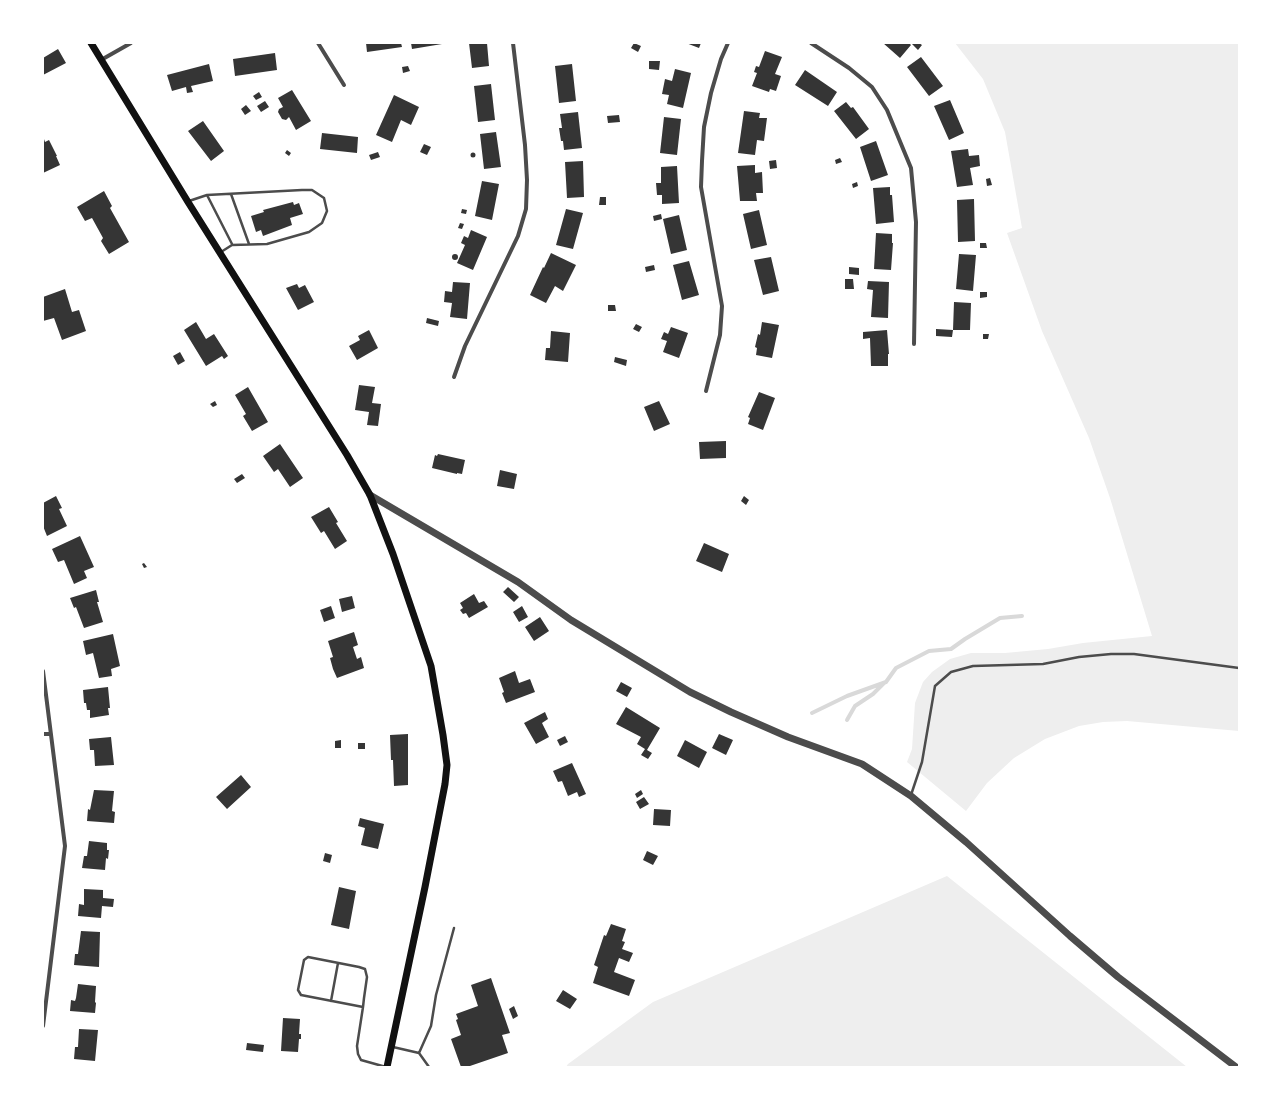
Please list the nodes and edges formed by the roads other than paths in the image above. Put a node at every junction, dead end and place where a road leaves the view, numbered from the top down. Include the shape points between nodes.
1 (91, 43) edge
2 (131, 43) edge
3 (318, 43) edge
4 (513, 43) edge
5 (728, 43) edge
6 (811, 43) edge
7 (101, 61) junction
8 (344, 85) dead end
9 (230, 194) junction
10 (207, 195) junction
11 (188, 202) junction
12 (232, 244) junction
13 (249, 244) junction
14 (220, 252) junction
15 (914, 344) dead end
16 (454, 377) dead end
17 (706, 390) dead end
18 (370, 495) junction
19 (1239, 668) edge
20 (43, 671) edge
21 (43, 734) edge
22 (51, 734) junction
23 (911, 796) junction
24 (454, 928) dead end
25 (338, 963) junction
26 (331, 1001) junction
27 (363, 1007) junction
28 (43, 1026) edge
29 (391, 1046) junction
30 (419, 1053) junction
31 (386, 1067) edge
32 (429, 1067) edge
33 (1236, 1067) edge

1 - 7 main road
2 - 7 street
3 - 8 street
4 - 16 street via 528,180 526,209 518,236 465,346
5 - 17 street via 711,93 704,127 701,187 722,306 720,335
6 - 15 street via 872,87 887,110 911,168 916,222
7 - 11 main road
9 - 10 lane
9 - 13 lane
9 - 13 lane via 312,190 324,198 326,211 322,223 309,232 267,244
10 - 11 lane
10 - 12 lane
11 - 14 main road
12 - 13 lane
12 - 14 lane
14 - 18 main road
18 - 23 street via 518,582 571,620 690,692 788,737 862,764
18 - 29 main road via 432,666 447,765 438,822
19 - 23 lane via 1134,654 1111,654 1043,664 973,666 952,672 935,686 922,762
20 - 22 street
21 - 22 street
22 - 28 street via 65,846
23 - 33 street via 1118,977
24 - 30 lane via 436,995 431,1026
25 - 26 lane
25 - 26 lane via 308,957 304,960 298,990 301,995
25 - 27 lane via 365,969 367,976
26 - 27 lane
27 - 31 lane via 358,1054 361,1060
29 - 30 lane
29 - 31 main road
30 - 32 lane

